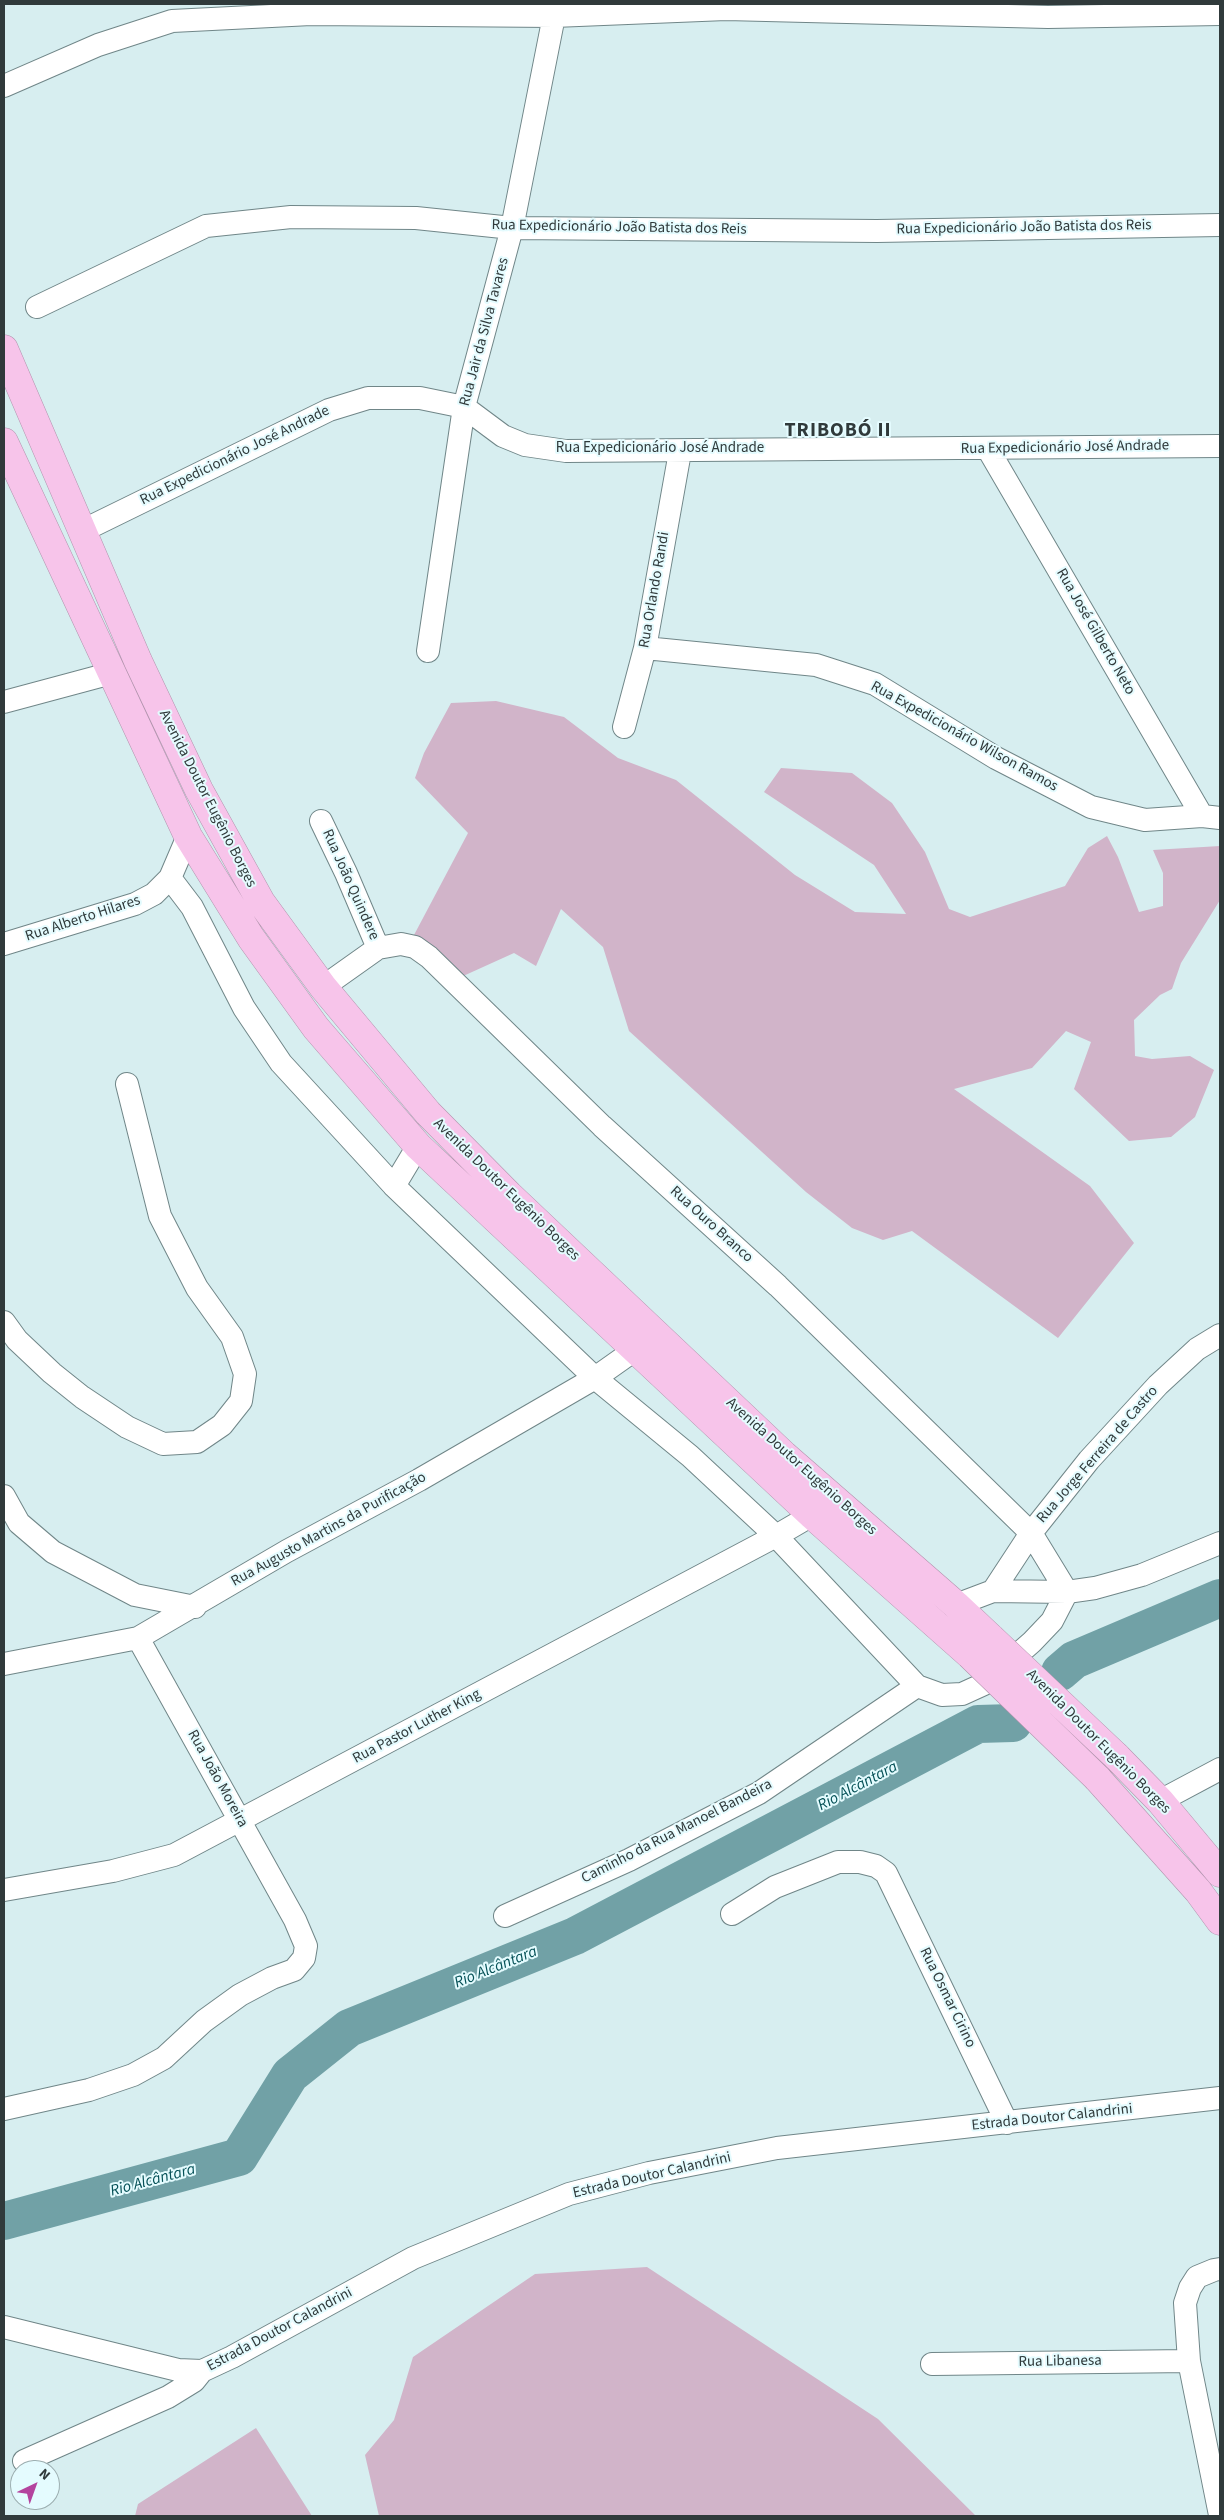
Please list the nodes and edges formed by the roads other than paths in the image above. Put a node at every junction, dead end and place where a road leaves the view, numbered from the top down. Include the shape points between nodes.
1 (726, 6) edge
2 (202, 11) edge
3 (1220, 14) edge
4 (554, 16) junction
5 (4, 86) edge
6 (1220, 225) edge
7 (512, 228) junction
8 (37, 307) dead end
9 (4, 349) edge
10 (464, 407) junction
11 (4, 442) edge
12 (1220, 446) edge
13 (988, 449) junction
14 (680, 452) junction
15 (82, 531) junction
16 (645, 648) junction
17 (428, 650) dead end
18 (112, 672) junction
19 (4, 702) edge
20 (624, 727) dead end
21 (1211, 817) edge
22 (321, 821) dead end
23 (188, 836) junction
24 (170, 878) junction
25 (4, 944) edge
26 (378, 948) junction
27 (323, 988) junction
28 (127, 1084) dead end
29 (418, 1146) junction
30 (394, 1186) junction
31 (4, 1322) edge
32 (1220, 1335) edge
33 (636, 1349) junction
34 (595, 1378) junction
35 (4, 1496) edge
36 (812, 1514) junction
37 (1030, 1533) junction
38 (776, 1536) junction
39 (1220, 1543) edge
40 (993, 1591) junction
41 (1067, 1592) junction
42 (956, 1604) junction
43 (195, 1607) junction
44 (138, 1638) junction
45 (4, 1664) edge
46 (917, 1686) junction
47 (1220, 1768) edge
48 (1160, 1801) junction
49 (240, 1821) junction
50 (1220, 1873) edge
51 (4, 1890) edge
52 (732, 1914) dead end
53 (505, 1916) dead end
54 (1220, 1921) edge
55 (1220, 2098) edge
56 (4, 2109) edge
57 (1007, 2123) junction
58 (1220, 2269) edge
59 (4, 2326) edge
60 (1189, 2361) junction
61 (932, 2364) dead end
62 (202, 2370) junction
63 (28, 2460) edge
64 (1220, 2515) edge

1 - 3 street via 1048,17
1 - 4 street
2 - 4 street
2 - 5 street via 98,45
4 - 7 street, Rua Jair da Silva Tavares
6 - 7 street, Rua Expedicionário João Batista dos Reis via 877,231
7 - 8 street, Rua Expedicionário João Batista dos Reis via 416,218 291,217 206,226
7 - 10 street, Rua Jair da Silva Tavares
9 - 15 highway, Avenida Doutor Eugênio Borges
10 - 14 street, Rua Expedicionário José Andrade via 503,436 525,445 566,451
10 - 15 street, Rua Expedicionário José Andrade via 420,398 368,398 329,410
10 - 17 street, Rua Jair da Silva Tavares
11 - 18 highway, Avenida Doutor Eugênio Borges
12 - 13 street, Rua Expedicionário José Andrade
13 - 14 street, Rua Expedicionário José Andrade
13 - 21 street, Rua José Gilberto Neto
14 - 16 street, Rua Orlando Randi
15 - 27 highway, Avenida Doutor Eugênio Borges via 199,790 260,902
16 - 20 street, Rua Orlando Randi
16 - 21 street, Rua Expedicionário Wilson Ramos via 816,665 875,684 996,758 1091,807 1145,820
18 - 19 street
18 - 23 highway, Avenida Doutor Eugênio Borges
22 - 26 street, Rua João Quindere
23 - 24 street, Rua Alberto Hilares
23 - 29 highway, Avenida Doutor Eugênio Borges via 252,938 316,1028
24 - 25 street, Rua Alberto Hilares via 154,894 135,904
24 - 30 street via 192,907 244,1008 281,1063
26 - 27 street, Rua Ouro Branco
26 - 37 street, Rua Ouro Branco via 401,944 415,947 429,956 602,1126 778,1286
27 - 42 highway, Avenida Doutor Eugênio Borges via 428,1113 509,1195 784,1455
28 - 31 street via 160,1216 197,1288 232,1337 245,1374 241,1401 222,1426 197,1442 163,1444 127,1427 82,1396 17,1340
29 - 30 street
29 - 33 highway, Avenida Doutor Eugênio Borges
30 - 34 street
32 - 37 street, Rua Jorge Ferreira de Castro via 1197,1349 1158,1385 1089,1460
33 - 34 street, Rua Augusto Martins da Purificação
33 - 36 highway, Avenida Doutor Eugênio Borges
34 - 38 street via 690,1456
34 - 43 street, Rua Augusto Martins da Purificação via 419,1480 287,1551
35 - 43 street via 19,1523 53,1552 135,1595
36 - 38 street, Rua Pastor Luther King
36 - 54 highway, Avenida Doutor Eugênio Borges, bridge via 970,1655 1097,1778 1180,1870
37 - 40 street, Rua Jorge Ferreira de Castro
37 - 41 street, Rua Ouro Branco
38 - 46 street
38 - 49 street, Rua Pastor Luther King
39 - 41 street via 1142,1575
40 - 41 street
40 - 42 street
41 - 46 street via 1052,1621 984,1684 962,1694 942,1695
42 - 48 highway, Avenida Doutor Eugênio Borges, bridge
43 - 44 street, Rua Augusto Martins da Purificação
44 - 45 street, Rua Augusto Martins da Purificação
44 - 49 street, Rua João Moreira
46 - 53 street, Caminho da Rua Manoel Bandeira via 759,1793 629,1860
47 - 48 street
48 - 50 highway, Avenida Doutor Eugênio Borges
49 - 51 street, Rua Pastor Luther King via 174,1855 113,1871
49 - 56 street, Rua João Moreira via 306,1946 300,1965 240,1995 204,2021 164,2058 133,2075 88,2090
52 - 57 street, Rua Osmar Cirino via 775,1887 838,1862 860,1862 876,1866 886,1873
55 - 57 street, Estrada Doutor Calandrini
57 - 62 street, Estrada Doutor Calandrini via 777,2148 569,2194 413,2258 232,2357
58 - 60 street via 1197,2277 1185,2302
59 - 62 street via 169,2368
60 - 61 street, Rua Libanesa
60 - 64 street
62 - 63 street, Estrada Doutor Calandrini via 194,2381 168,2397

